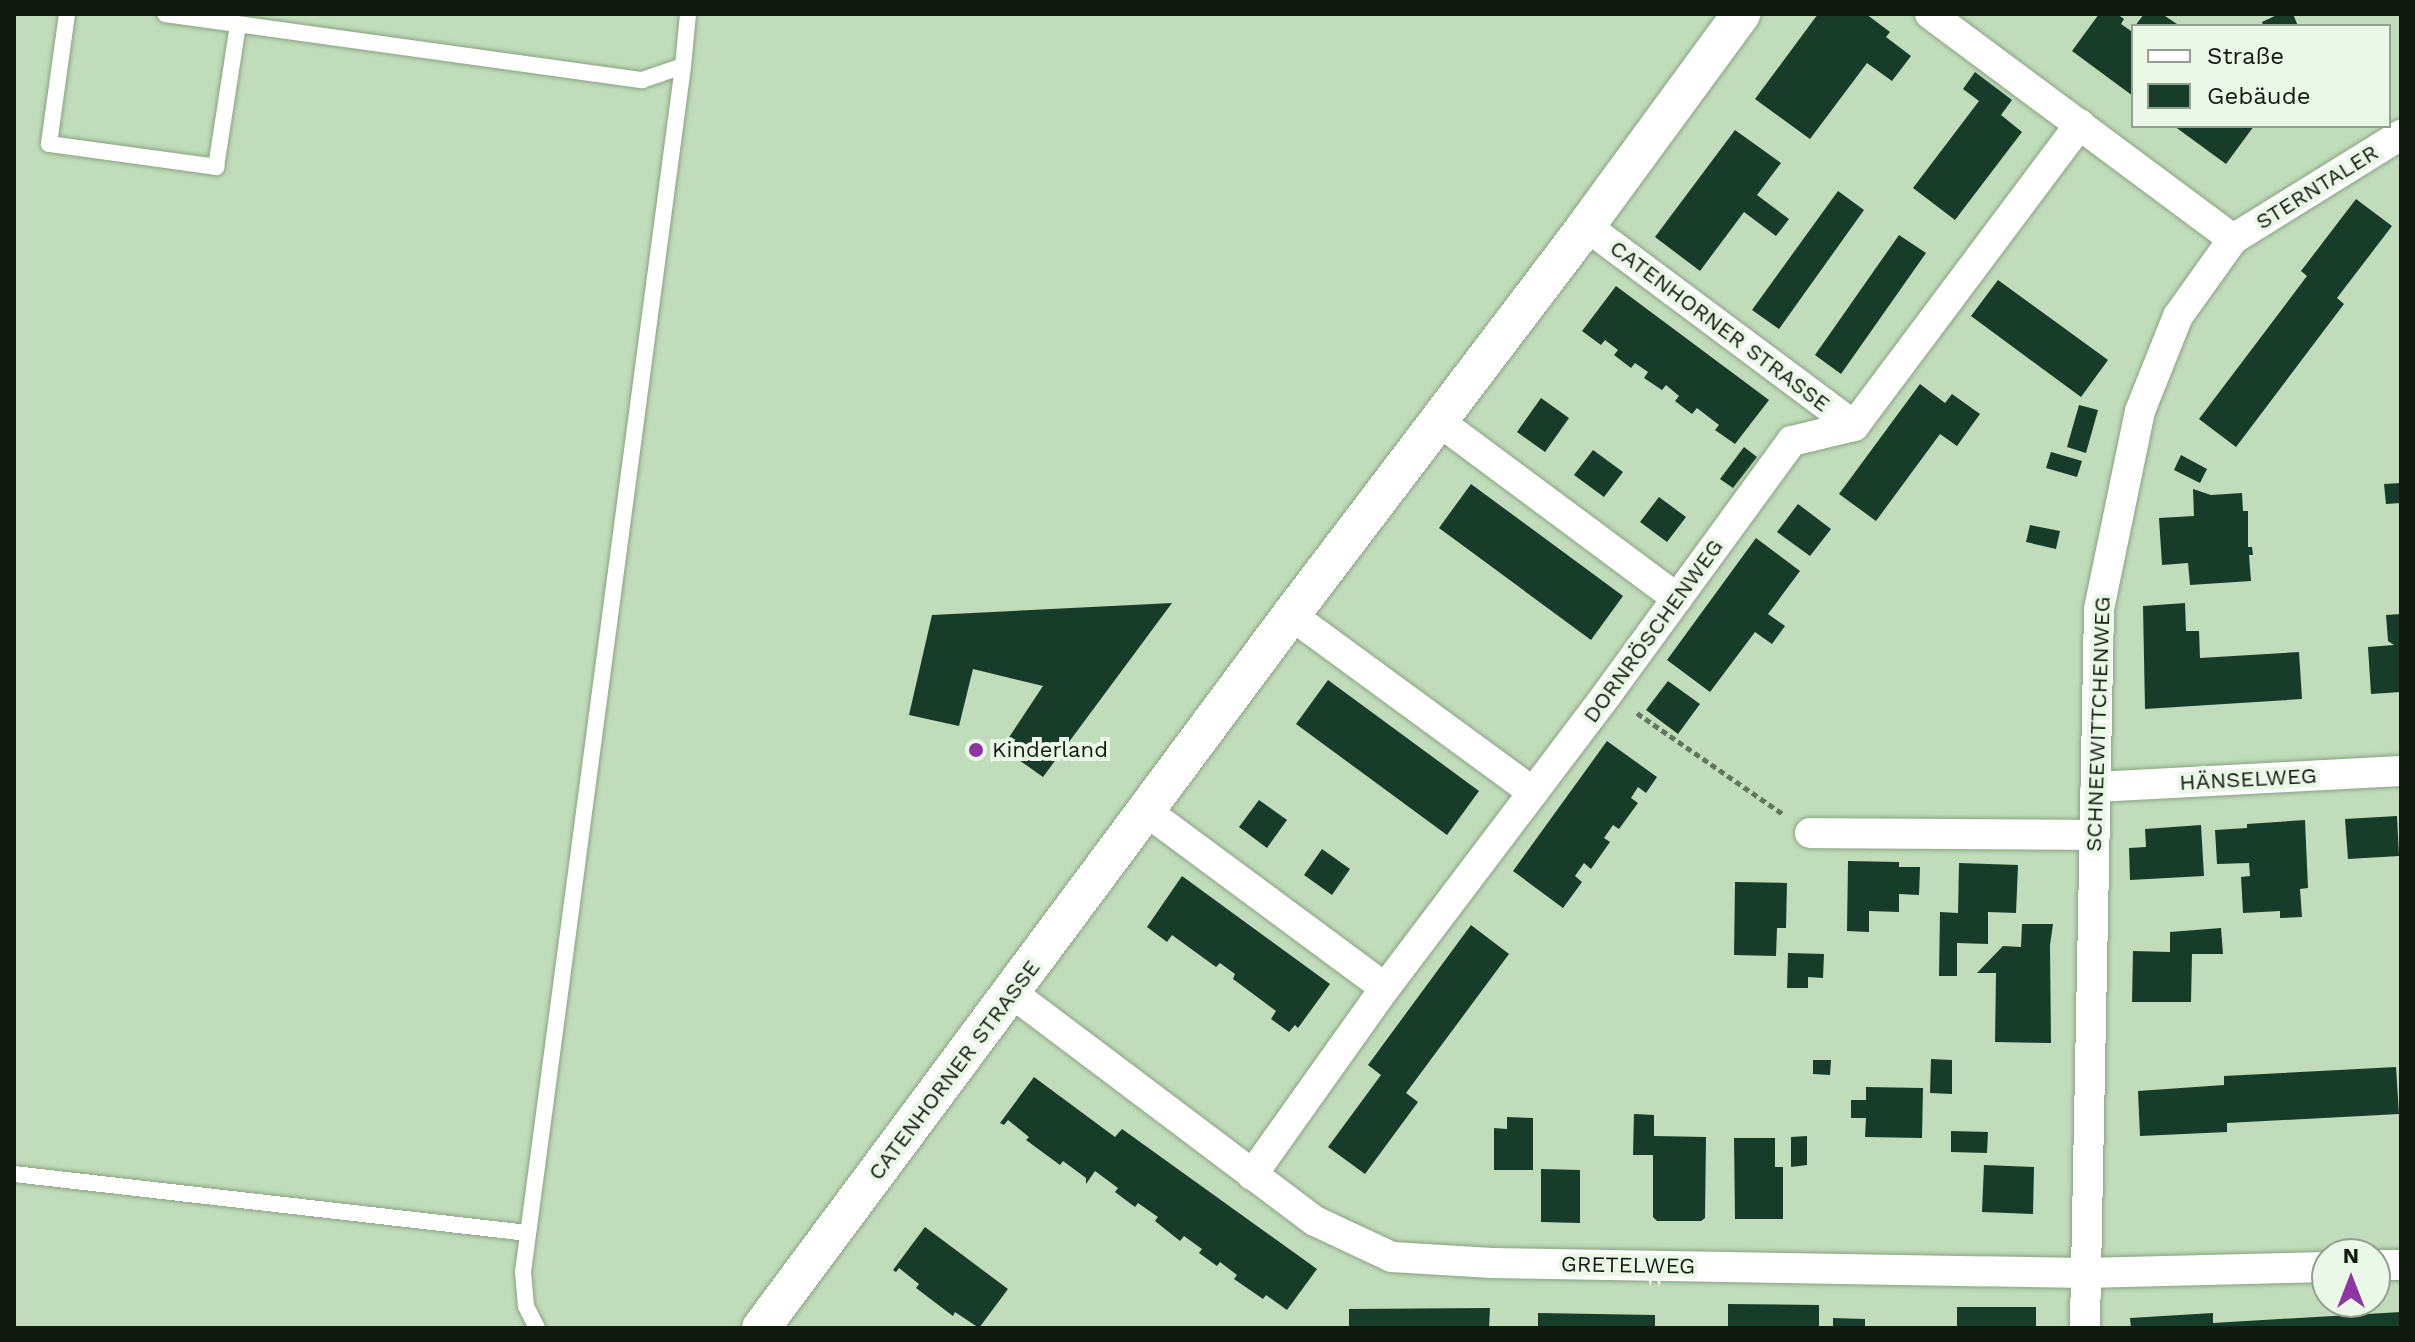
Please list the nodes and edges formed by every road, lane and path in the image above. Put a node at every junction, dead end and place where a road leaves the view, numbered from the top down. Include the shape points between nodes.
1 (67, 14) edge
2 (165, 14) edge
3 (688, 14) edge
4 (1741, 14) edge
5 (1930, 14) edge
6 (238, 25) junction
7 (683, 66) junction
8 (2080, 124) junction
9 (2401, 135) edge
10 (1586, 226) junction
11 (2233, 239) junction
12 (1437, 420) junction
13 (1854, 426) junction
14 (1677, 598) junction
15 (1291, 615) junction
16 (1608, 693) junction
17 (2401, 771) edge
18 (2096, 787) junction
19 (1533, 792) junction
20 (1146, 811) junction
21 (1810, 833) joint
22 (2094, 835) junction
23 (1385, 988) junction
24 (1012, 993) junction
25 (14, 1174) edge
26 (1252, 1175) junction
27 (528, 1233) junction
28 (2311, 1267) edge
29 (2085, 1273) junction
30 (537, 1328) edge
31 (761, 1328) edge
32 (2085, 1328) edge

1 - 6 lane via 49,144 216,167
2 - 6 lane
3 - 7 lane
4 - 10 street, CATENHORNER STRASSE
5 - 8 street
6 - 7 lane via 642,80
7 - 27 lane
8 - 11 street
8 - 13 street
9 - 11 street, STERNTALER
10 - 12 street, CATENHORNER STRASSE
10 - 13 street, CATENHORNER STRASSE
11 - 18 street, SCHNEEWITTCHENWEG via 2178,316 2140,411 2099,609
12 - 14 street
12 - 15 street, CATENHORNER STRASSE
13 - 14 street, DORNRÖSCHENWEG via 1792,441
14 - 16 street, DORNRÖSCHENWEG
15 - 19 street
15 - 20 street, CATENHORNER STRASSE
16 - 19 street, DORNRÖSCHENWEG
16 - 21 path
17 - 18 street, HÄNSELWEG
18 - 22 street, SCHNEEWITTCHENWEG
19 - 23 street, DORNRÖSCHENWEG
20 - 23 street
20 - 24 street, CATENHORNER STRASSE
21 - 22 street
22 - 29 street, SCHNEEWITTCHENWEG
23 - 26 street, DORNRÖSCHENWEG
24 - 26 street, GRETELWEG
24 - 31 street, CATENHORNER STRASSE
25 - 27 lane
26 - 29 street, GRETELWEG via 1315,1221 1392,1257
27 - 30 lane via 526,1306
28 - 29 street, GRETELWEG
29 - 32 street, SCHNEEWITTCHENWEG

